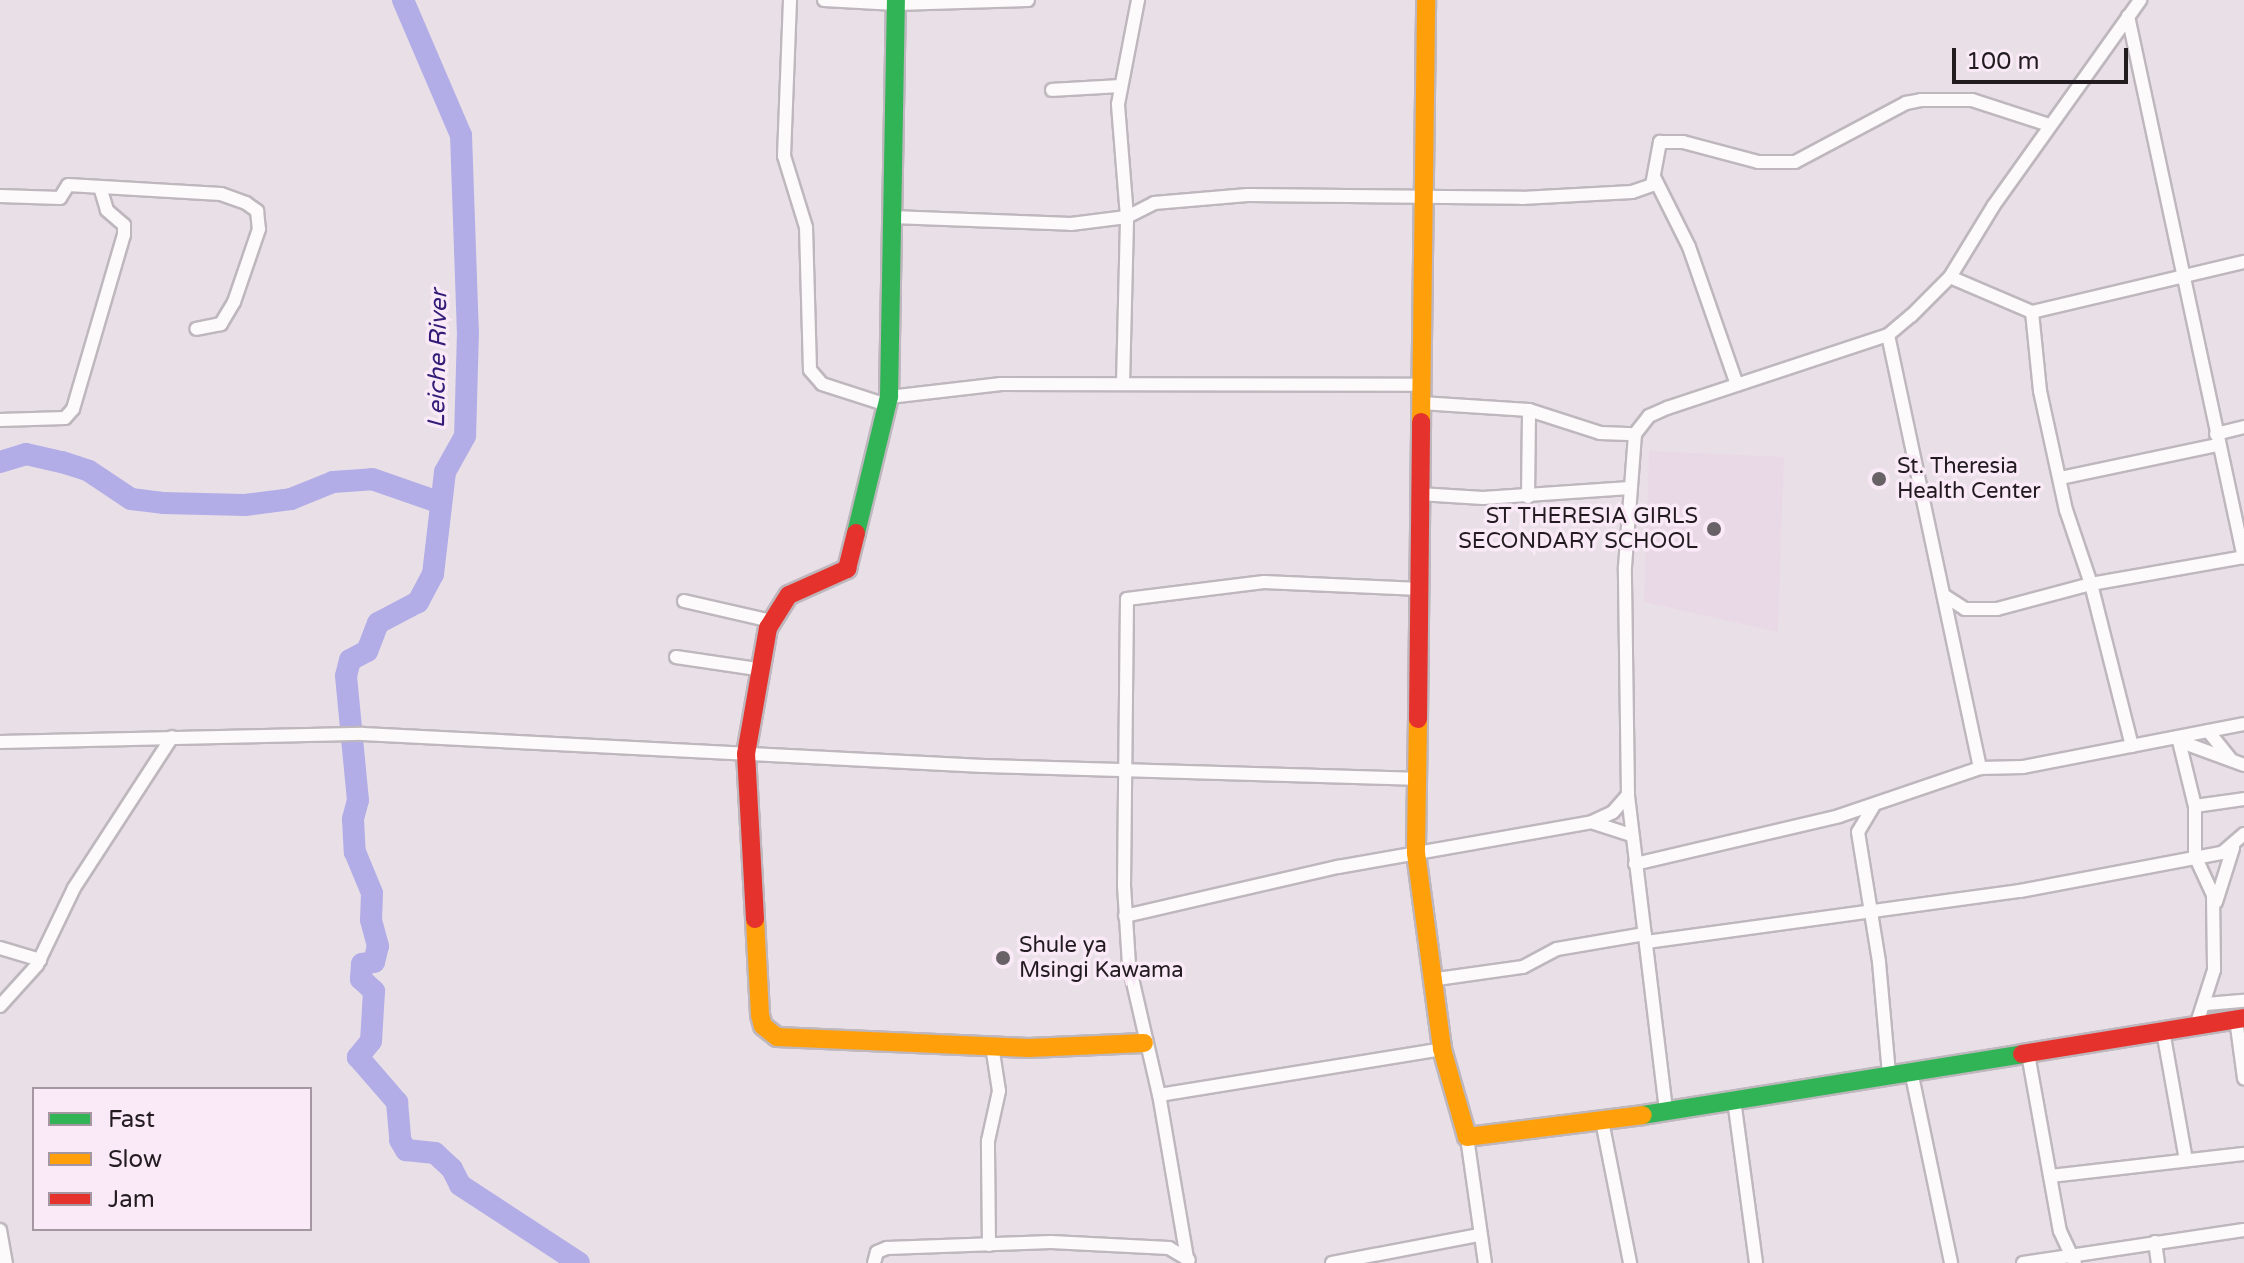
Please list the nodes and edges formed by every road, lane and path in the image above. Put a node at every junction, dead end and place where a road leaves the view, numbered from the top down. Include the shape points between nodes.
1 (790, 0) edge
2 (824, 0) edge
3 (1028, 0) edge
4 (1138, 0) edge
5 (1426, 0) edge
6 (2140, 0) edge
7 (896, 2) edge
8 (2128, 16) junction
9 (1119, 86) junction
10 (1052, 90) dead end
11 (2049, 125) junction
12 (1654, 177) junction
13 (100, 187) junction
14 (1425, 195) junction
15 (0, 196) edge
16 (892, 217) junction
17 (1127, 217) junction
18 (2244, 262) edge
19 (2181, 276) junction
20 (1950, 277) junction
21 (2032, 312) junction
22 (196, 329) dead end
23 (1888, 335) junction
24 (1123, 384) junction
25 (1737, 385) junction
26 (1422, 394) junction
27 (888, 401) junction
28 (1529, 410) junction
29 (0, 420) edge
30 (2244, 427) edge
31 (1635, 434) junction
32 (2216, 440) junction
33 (2061, 478) junction
34 (1630, 488) junction
35 (1419, 494) junction
36 (1528, 497) junction
37 (2244, 558) edge
38 (2091, 584) junction
39 (1420, 589) junction
40 (1945, 596) junction
41 (684, 601) dead end
42 (771, 621) junction
43 (676, 657) dead end
44 (757, 669) junction
45 (2244, 724) edge
46 (2208, 731) junction
47 (172, 737) junction
48 (2178, 739) junction
49 (0, 742) edge
50 (2132, 746) junction
51 (746, 754) junction
52 (2230, 758) junction
53 (2244, 765) edge
54 (1980, 768) junction
55 (1127, 771) junction
56 (1416, 779) junction
57 (1628, 795) junction
58 (2244, 799) edge
59 (2195, 806) junction
60 (1873, 807) junction
61 (1839, 816) junction
62 (1592, 822) junction
63 (1858, 832) junction
64 (2244, 834) edge
65 (1632, 835) junction
66 (2233, 848) junction
67 (1416, 853) junction
68 (2195, 856) junction
69 (1635, 864) junction
70 (2214, 909) junction
71 (1870, 914) junction
72 (1125, 916) junction
73 (1646, 938) junction
74 (0, 948) edge
75 (40, 960) junction
76 (1430, 980) junction
77 (2244, 1001) edge
78 (2206, 1004) junction
79 (0, 1006) edge
80 (2240, 1018) edge
81 (2197, 1023) junction
82 (2163, 1031) junction
83 (1144, 1043) junction
84 (992, 1046) junction
85 (1442, 1049) junction
86 (2028, 1054) junction
87 (1911, 1071) junction
88 (1889, 1075) junction
89 (2244, 1078) edge
90 (1159, 1095) junction
91 (1734, 1100) junction
92 (1666, 1110) junction
93 (1602, 1121) junction
94 (1467, 1137) junction
95 (2244, 1154) edge
96 (2186, 1160) junction
97 (2050, 1176) junction
98 (0, 1230) edge
99 (2244, 1230) edge
100 (2060, 1231) junction
101 (1479, 1235) junction
102 (2155, 1242) junction
103 (989, 1245) junction
104 (2045, 1257) junction
105 (2075, 1258) edge
106 (1189, 1260) edge
107 (6, 1263) edge
108 (874, 1263) edge
109 (1332, 1263) edge
110 (1485, 1263) edge
111 (1630, 1263) edge
112 (1756, 1263) edge
113 (1951, 1263) edge
114 (2023, 1263) edge
115 (2158, 1263) edge

1 - 27 street via 784,156 806,227 810,370 822,384
2 - 7 street
3 - 7 street
4 - 9 street
5 - 14 street
6 - 8 street
7 - 16 street
8 - 11 street
8 - 19 street via 2154,120
9 - 10 street
9 - 17 street
11 - 12 street via 1972,100 1921,100 1795,162 1758,162 1683,142 1660,142
11 - 20 street
12 - 14 street via 1652,185 1632,192 1522,198
12 - 25 street via 1689,247
13 - 15 street via 68,185 56,198
13 - 22 street via 221,194 257,211 259,229 229,313 221,324
13 - 29 street via 107,210 124,225 124,235 73,409 65,418
14 - 17 street via 1215,197 1154,203
14 - 26 street
16 - 17 street via 1071,224
16 - 27 street
17 - 24 street
18 - 19 street
19 - 21 street
19 - 32 street via 2202,343
20 - 21 street
20 - 23 street
21 - 33 street via 2040,391
23 - 25 street
23 - 40 street
24 - 26 street
24 - 27 street via 959,385
25 - 31 street via 1649,416
26 - 28 street
26 - 35 street
27 - 42 street via 847,569 789,595
28 - 31 street via 1600,433
28 - 36 street
30 - 32 street
31 - 34 street
32 - 33 street
32 - 37 street
33 - 38 street
34 - 36 street
34 - 57 street via 1625,567
35 - 36 street
35 - 39 street
37 - 38 street
38 - 40 street via 1977,611
38 - 50 street
39 - 55 street via 1264,582 1127,599
39 - 56 street
40 - 54 street
41 - 42 street
42 - 44 street
43 - 44 street
44 - 51 street
45 - 46 street
46 - 48 street
46 - 52 street
47 - 49 street
47 - 51 street via 363,734
47 - 75 street via 74,888
48 - 50 street
48 - 52 street
48 - 59 street
50 - 54 street via 2023,767
51 - 55 street
51 - 84 street via 763,1026 777,1037 818,1042
52 - 53 street
54 - 60 street
55 - 56 street
55 - 72 street
56 - 67 street
57 - 62 street via 1613,812
57 - 65 street
58 - 59 street
59 - 68 street
60 - 61 street
60 - 63 street
61 - 63 street
61 - 69 street
62 - 65 street
62 - 67 street
63 - 71 street
64 - 66 street
65 - 69 street
66 - 68 street
66 - 70 street
67 - 72 street
67 - 76 street
68 - 70 street via 2212,889
68 - 71 street
69 - 73 street
70 - 78 street via 2214,970
71 - 73 street
71 - 88 street
72 - 83 street
73 - 76 street via 1557,949 1523,967
73 - 92 street
74 - 75 street
75 - 79 street
76 - 85 street
77 - 78 street
78 - 81 street
80 - 81 street
80 - 89 street
81 - 82 street
82 - 86 street
82 - 96 street
83 - 84 street
83 - 90 street
84 - 103 street via 999,1091 988,1141
85 - 90 street
85 - 94 street
86 - 87 street
86 - 97 street
87 - 88 street
87 - 113 street
88 - 91 street
90 - 106 street
91 - 92 street
91 - 112 street
92 - 93 street
93 - 94 street
93 - 111 street
94 - 101 street
95 - 96 street
96 - 97 street
97 - 100 street
98 - 107 street
99 - 102 street
100 - 104 street
100 - 105 street
101 - 109 street
101 - 110 street
102 - 105 street
102 - 115 street
103 - 106 street via 1156,1246
103 - 108 street via 887,1248 877,1252
104 - 105 street
104 - 114 street

